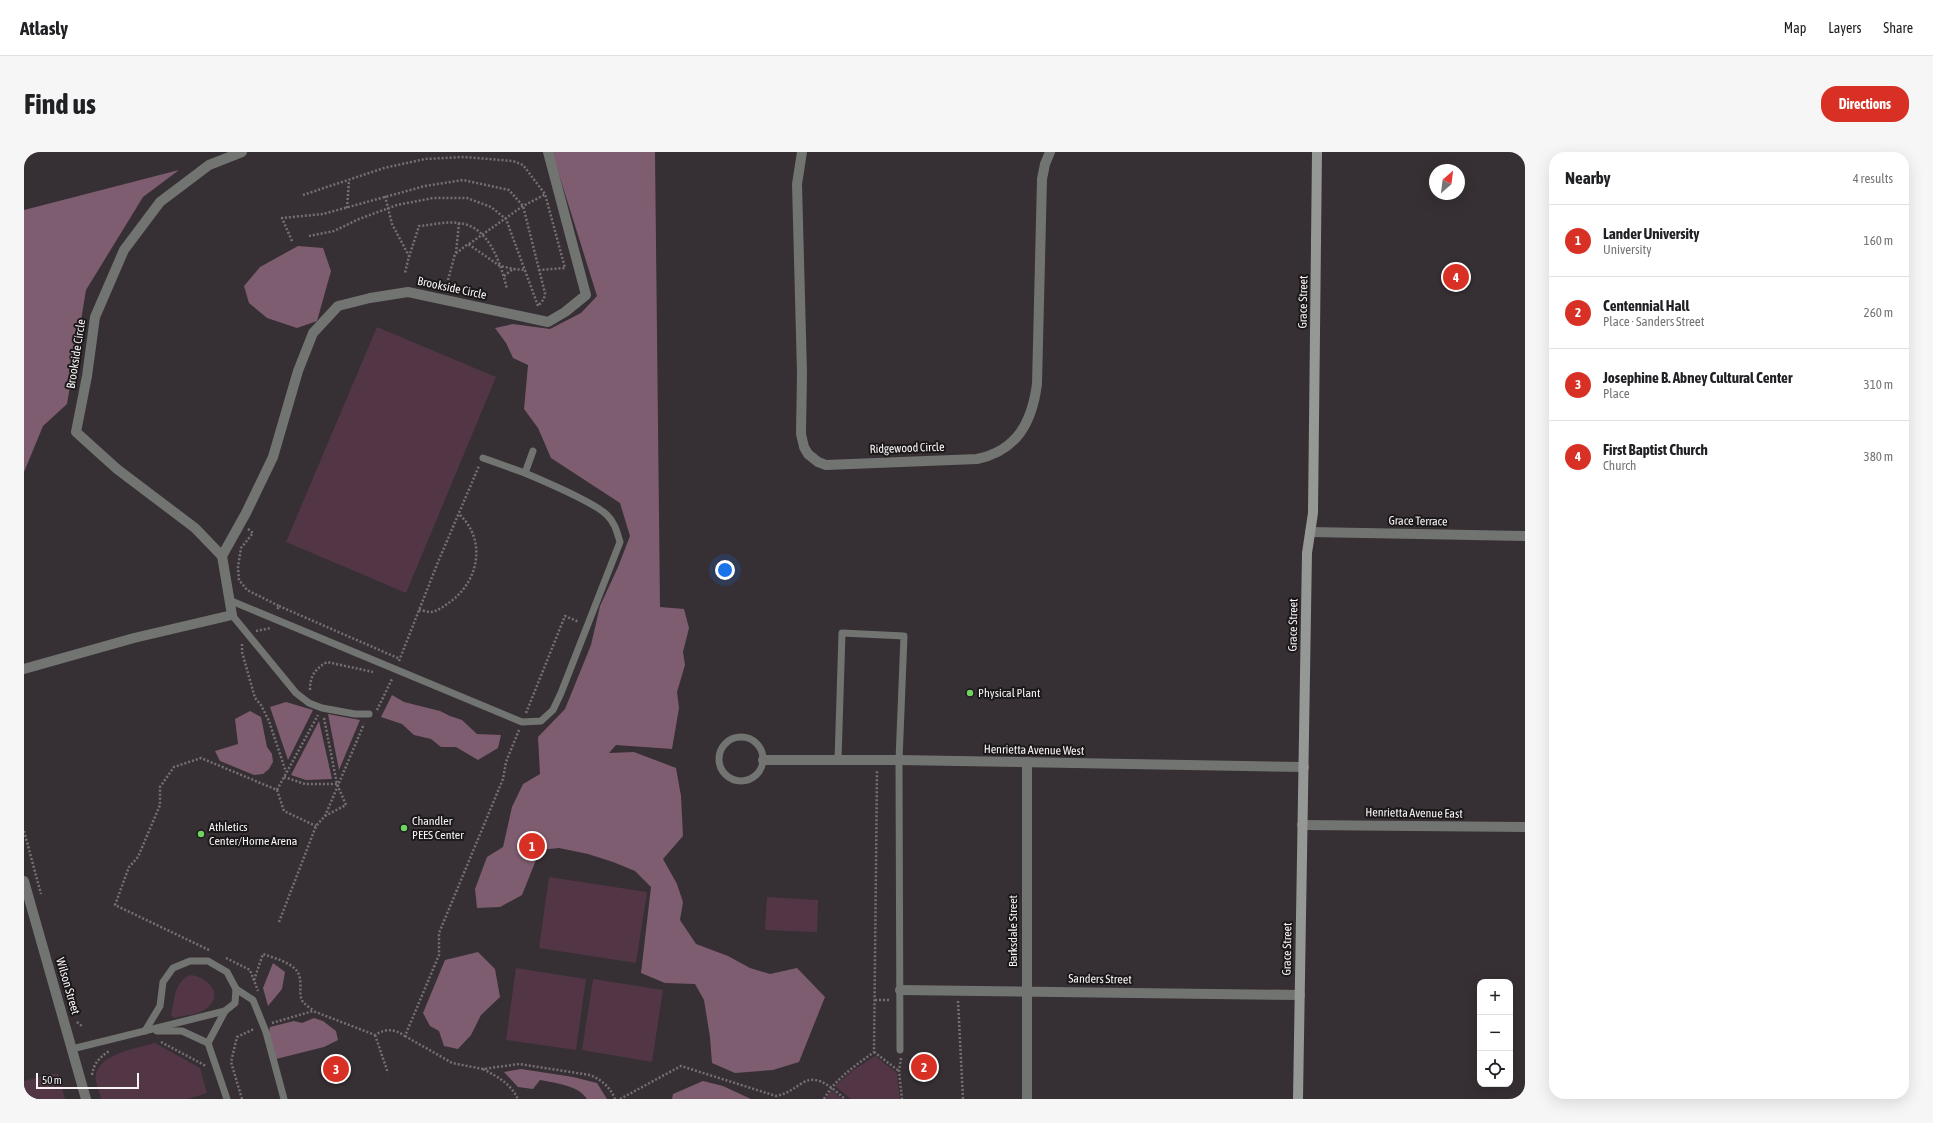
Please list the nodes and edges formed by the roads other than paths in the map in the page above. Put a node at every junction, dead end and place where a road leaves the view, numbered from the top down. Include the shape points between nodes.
1 (242, 152) edge
2 (548, 152) edge
3 (802, 152) edge
4 (1050, 152) edge
5 (1317, 152) edge
6 (533, 451) dead end
7 (483, 458) road end
8 (525, 473) junction
9 (1310, 532) junction
10 (1525, 536) edge
11 (222, 556) junction
12 (229, 600) junction
13 (232, 615) junction
14 (24, 669) edge
15 (369, 714) road end
16 (763, 760) junction
17 (838, 760) junction
18 (899, 760) junction
19 (1027, 762) junction
20 (1304, 767) junction
21 (1302, 824) junction
22 (1525, 828) edge
23 (24, 881) edge
24 (27, 906) edge
25 (236, 989) junction
26 (1026, 991) junction
27 (900, 995) junction
28 (1300, 995) junction
29 (225, 1011) junction
30 (145, 1031) junction
31 (208, 1043) junction
32 (72, 1049) junction
33 (900, 1050) road end
34 (86, 1099) edge
35 (227, 1099) edge
36 (284, 1099) edge
37 (1027, 1099) edge
38 (1298, 1099) edge

1 - 11 street, Brookside Circle via 209,165 160,202 124,250 95,317 76,432 117,469 195,528
2 - 11 street, Brookside Circle via 586,295 548,322 408,292 338,306 313,333 298,371 273,457
3 - 4 street, Ridgewood Circle via 796,184 802,374 801,434 808,454 826,465 976,459 1000,452 1019,435 1029,416 1037,384 1042,179
5 - 9 main road, Grace Street via 1313,513
6 - 8 lane
7 - 8 lane
8 - 12 lane via 606,514 616,527 620,542 553,710 541,721 522,722
9 - 10 street, Grace Terrace
9 - 20 main road, Grace Street via 1307,553
11 - 12 street
12 - 13 street
13 - 14 street via 134,638
13 - 15 lane via 296,693 309,703 322,708
16 - 16 lane via 758,773 746,781 732,780 721,771 718,757 723,744 735,736 749,737 760,746
16 - 17 street, Henrietta Avenue West
17 - 18 street, Henrietta Avenue West
17 - 18 lane via 842,633 904,636
18 - 19 street, Henrietta Avenue West
18 - 27 lane
19 - 20 street, Henrietta Avenue West
19 - 26 street, Barksdale Street
20 - 21 main road, Grace Street
21 - 22 street, Henrietta Avenue East
21 - 28 main road, Grace Street
23 - 24 street, Wilson Street
24 - 32 street, Wilson Street
25 - 29 lane via 235,1003
25 - 30 lane via 227,972 208,961 190,961 173,968 163,982 160,1006
25 - 36 lane via 253,1000 263,1025
26 - 27 street, Sanders Street
26 - 28 street, Sanders Street
26 - 37 street, Barksdale Street
27 - 33 lane
28 - 38 main road, Grace Street
29 - 30 lane
29 - 31 lane
30 - 31 lane via 182,1030
30 - 32 lane
31 - 35 lane
32 - 34 street, Wilson Street

